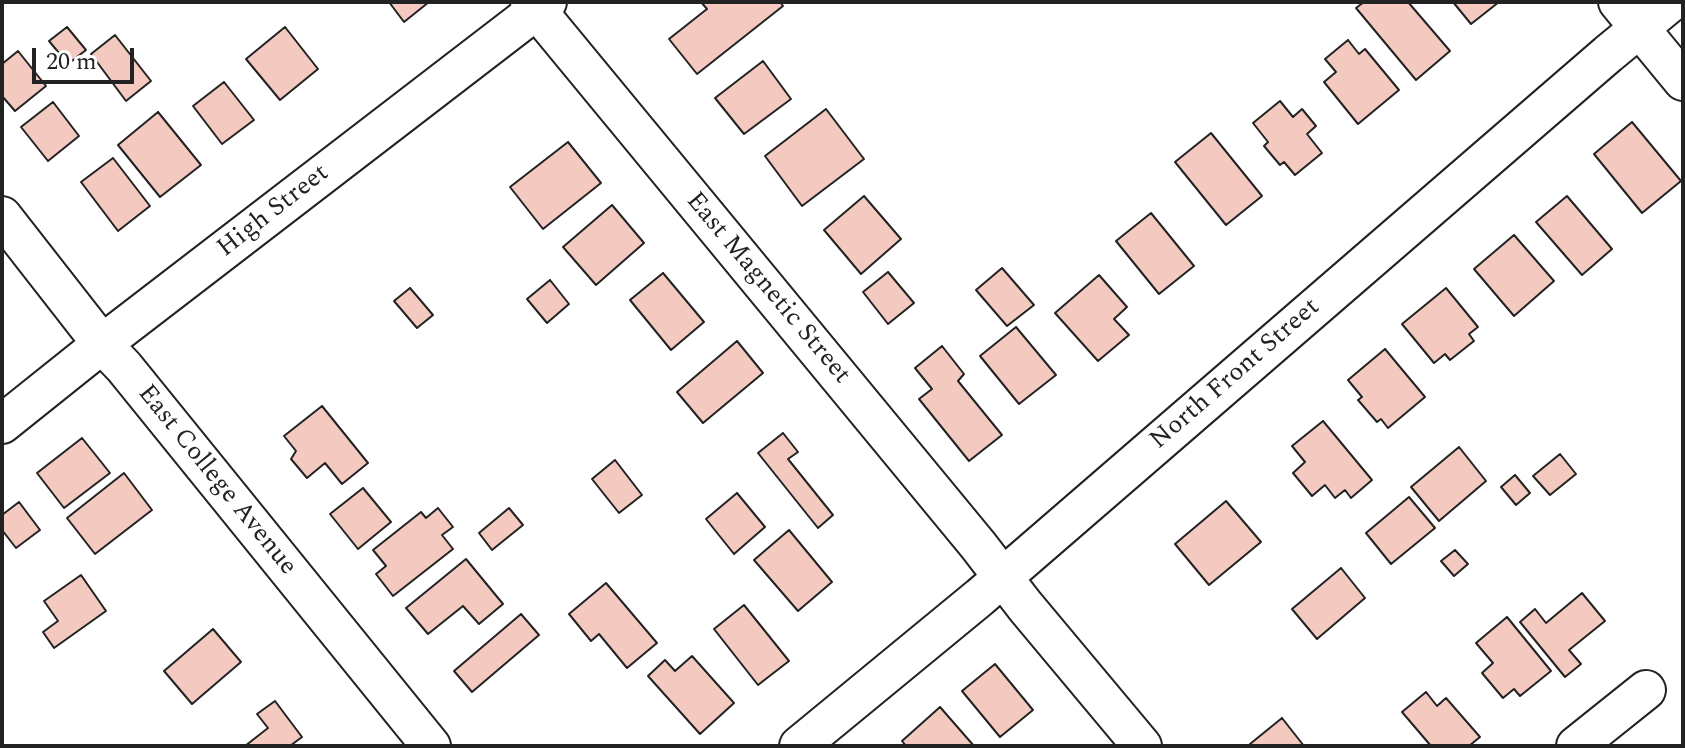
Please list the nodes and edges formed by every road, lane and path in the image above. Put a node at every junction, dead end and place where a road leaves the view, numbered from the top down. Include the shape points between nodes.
1 (1671, 2) edge
2 (538, 4) edge
3 (1629, 15) edge
4 (1683, 81) edge
5 (2, 216) edge
6 (102, 344) junction
7 (2, 424) edge
8 (1002, 577) junction
9 (1646, 690) dead end
10 (431, 746) edge
11 (799, 746) edge
12 (1142, 746) edge
13 (1576, 746) edge

1 - 3 street, North Front Street
2 - 6 street, High Street
2 - 8 street, East Magnetic Street
3 - 4 street
3 - 8 street, North Front Street
5 - 6 street, East College Avenue
6 - 7 street, High Street
6 - 10 street, East College Avenue
8 - 11 street, North Front Street
8 - 12 street, East Magnetic Street
9 - 13 street

